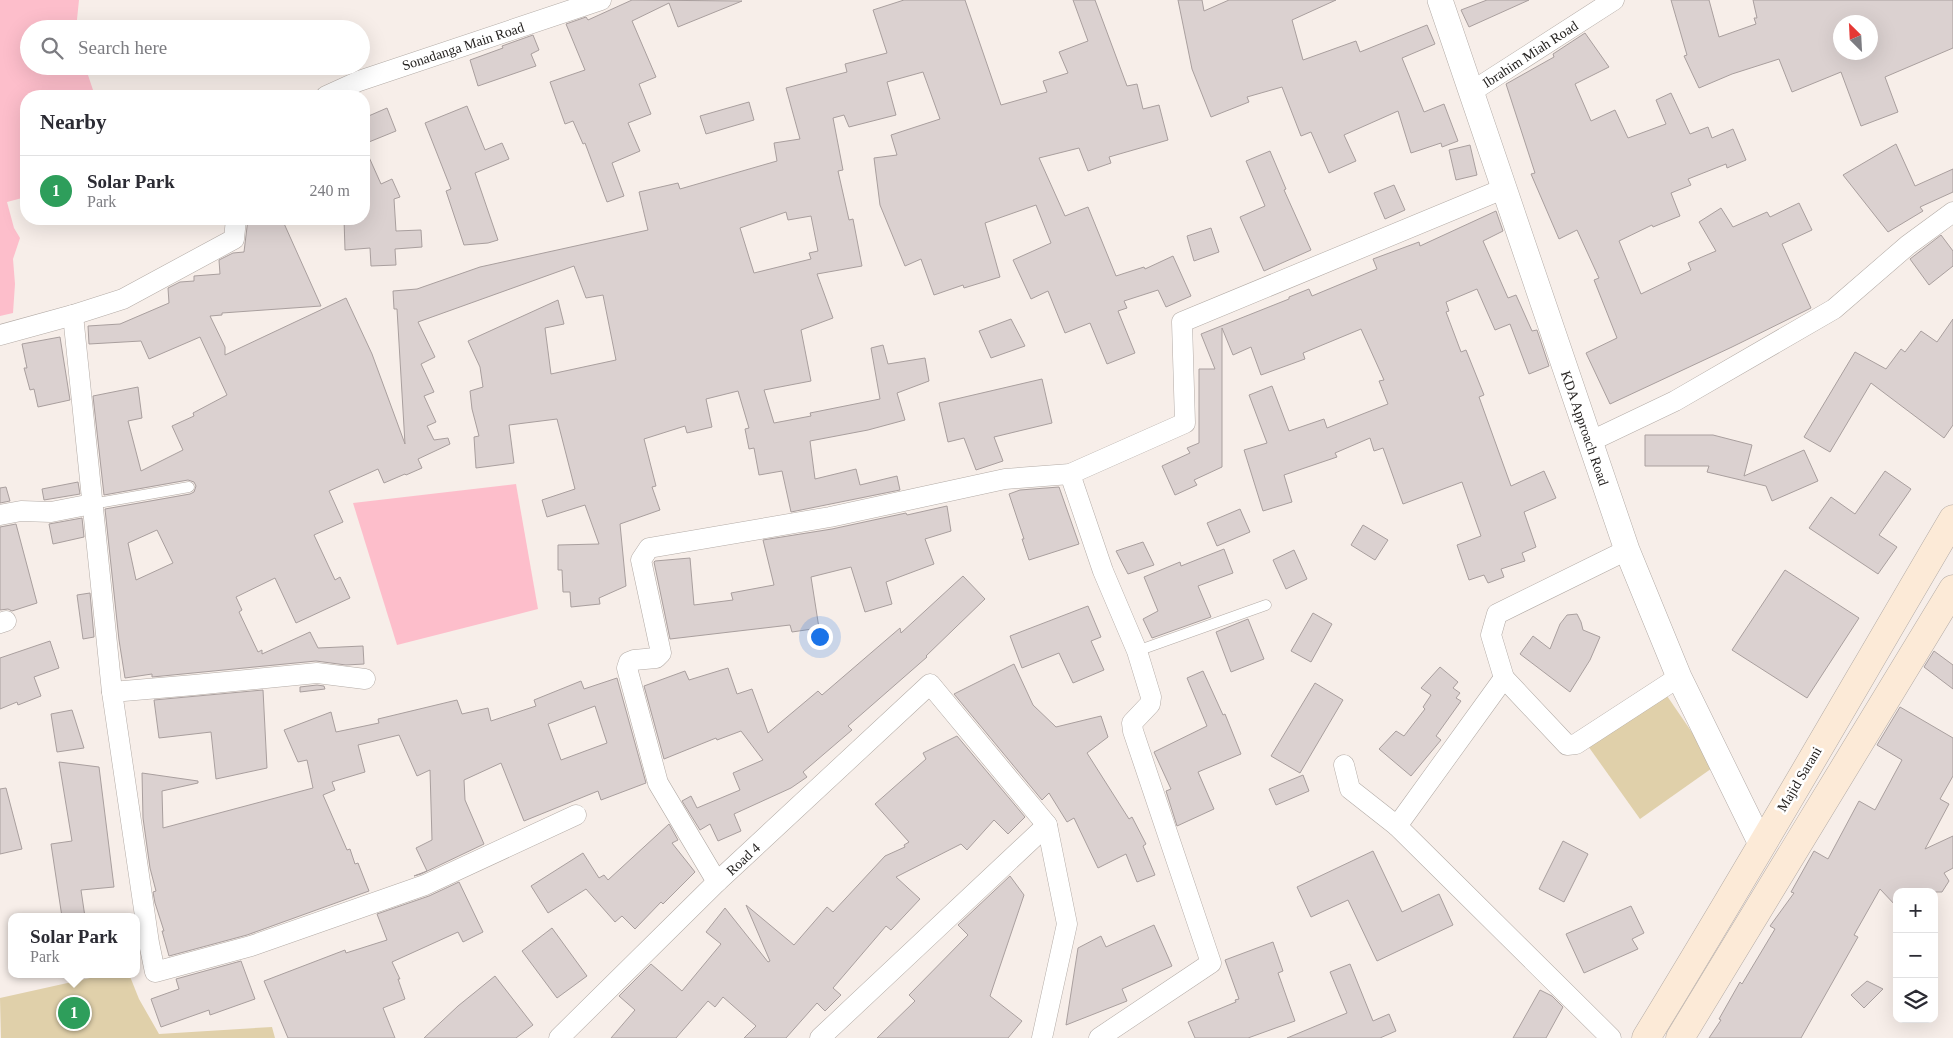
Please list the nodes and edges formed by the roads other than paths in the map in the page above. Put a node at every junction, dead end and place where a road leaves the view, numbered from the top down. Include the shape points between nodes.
1 (601, 0) edge
2 (1440, 0) edge
3 (1614, 0) edge
4 (339, 90) edge
5 (1471, 92) junction
6 (1503, 189) junction
7 (1953, 212) edge
8 (235, 225) edge
9 (73, 315) junction
10 (0, 335) edge
11 (1589, 442) junction
12 (1070, 474) junction
13 (189, 487) dead end
14 (92, 504) junction
15 (0, 516) edge
16 (1953, 519) edge
17 (1626, 550) junction
18 (1953, 589) edge
19 (1266, 605) dead end
20 (1137, 651) junction
21 (1680, 677) junction
22 (1504, 678) junction
23 (366, 679) dead end
24 (112, 692) junction
25 (1344, 765) dead end
26 (576, 815) dead end
27 (1047, 825) junction
28 (1397, 826) junction
29 (1761, 844) junction
30 (717, 882) junction
31 (560, 1038) edge
32 (820, 1038) edge
33 (1042, 1038) edge
34 (1099, 1038) edge
35 (1612, 1038) edge
36 (1646, 1038) edge
37 (1680, 1038) edge

1 - 4 street, Sonadanga Main Road
2 - 5 street, KDA Approach Road
3 - 5 street, Ibrahim Miah Road
5 - 6 street, KDA Approach Road
6 - 11 street, KDA Approach Road
6 - 12 street via 1182,322 1184,423
7 - 11 street via 1908,245 1834,309 1675,401
8 - 9 street via 234,239 123,299
9 - 10 street
9 - 14 street
11 - 17 street, KDA Approach Road
12 - 20 street via 1103,571
12 - 30 street via 1005,479 830,517 657,546 645,552 641,560 661,653 656,658 629,662 627,668 658,784
13 - 14 lane
14 - 15 street via 51,512 21,511
14 - 24 street
16 - 29 main road, Majid Sarani
17 - 21 street, KDA Approach Road
17 - 22 street via 1497,614 1491,635
18 - 37 main road
19 - 20 lane
20 - 34 street via 1151,696 1150,704 1132,723 1133,731 1211,963
21 - 22 street via 1576,744 1567,745
21 - 29 street, KDA Approach Road
22 - 28 street
23 - 24 street via 317,672
24 - 26 street via 155,972 251,946 425,885
25 - 28 street via 1350,789
27 - 30 street, Road 4 via 930,684
27 - 32 street
27 - 33 street via 1067,924
28 - 35 street
29 - 36 main road, Majid Sarani
30 - 31 street, Road 4

